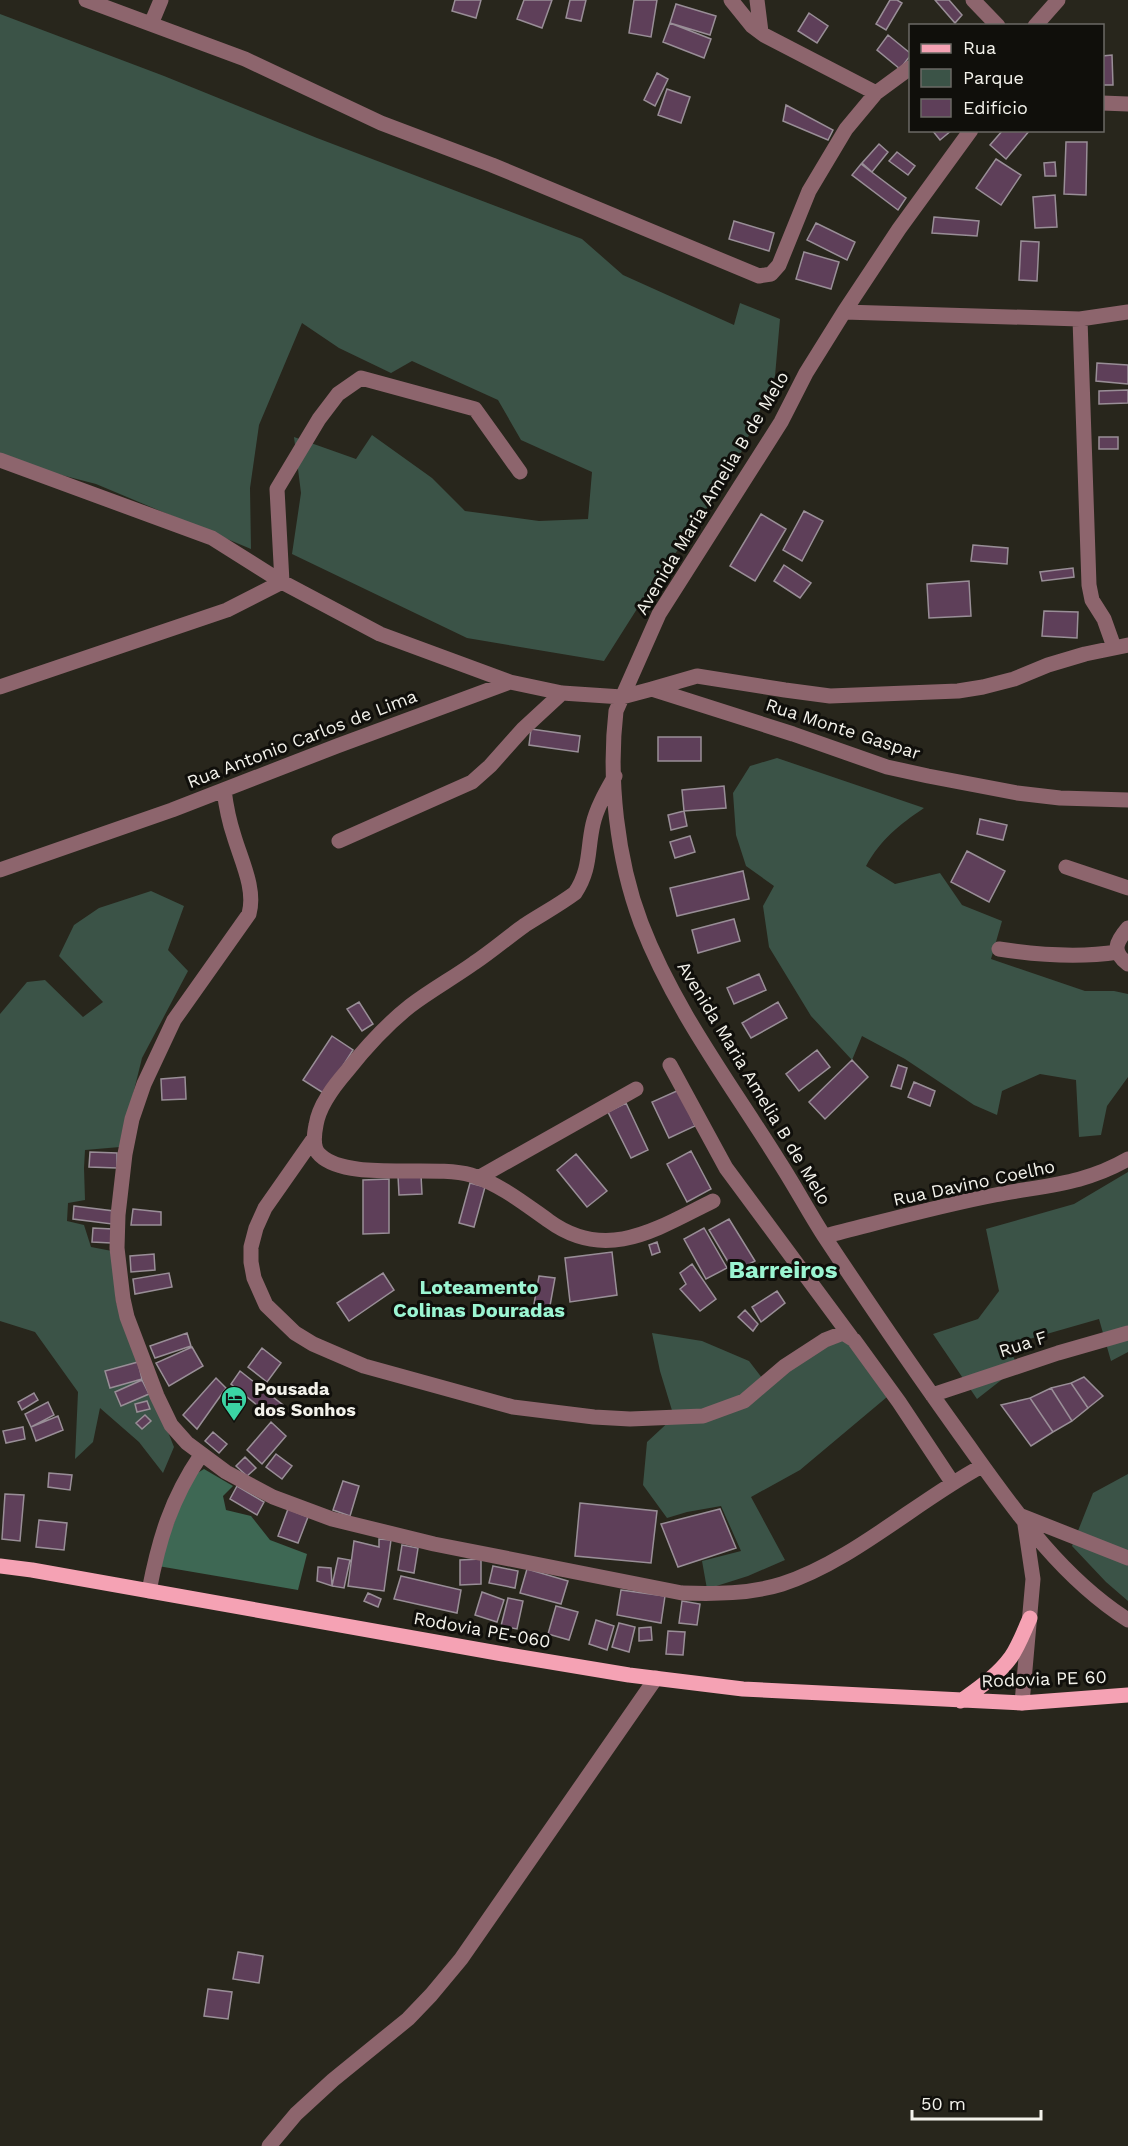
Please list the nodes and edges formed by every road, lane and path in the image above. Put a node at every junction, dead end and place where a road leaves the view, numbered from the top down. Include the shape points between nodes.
1 (86, 0) edge
2 (161, 0) edge
3 (731, 0) edge
4 (757, 0) edge
5 (973, 0) edge
6 (1058, 0) edge
7 (151, 24) junction
8 (996, 24) edge
9 (1037, 24) edge
10 (761, 32) junction
11 (909, 70) edge
12 (876, 93) junction
13 (1104, 103) edge
14 (1128, 104) edge
15 (970, 132) edge
16 (844, 312) junction
17 (1128, 312) edge
18 (1080, 319) junction
19 (0, 460) edge
20 (520, 472) dead end
21 (282, 582) junction
22 (1121, 646) edge
23 (510, 682) junction
24 (0, 687) edge
25 (652, 689) junction
26 (562, 693) junction
27 (622, 697) junction
28 (615, 776) junction
29 (225, 790) junction
30 (1128, 800) edge
31 (339, 841) dead end
32 (1066, 867) dead end
33 (0, 870) edge
34 (1128, 888) edge
35 (1128, 928) edge
36 (999, 949) dead end
37 (1118, 952) junction
38 (1128, 964) edge
39 (670, 1065) dead end
40 (636, 1089) dead end
41 (314, 1138) junction
42 (1128, 1159) edge
43 (478, 1178) junction
44 (713, 1201) dead end
45 (825, 1236) junction
46 (1128, 1333) edge
47 (851, 1336) junction
48 (932, 1395) junction
49 (201, 1455) junction
50 (982, 1466) junction
51 (952, 1482) junction
52 (1021, 1520) junction
53 (1126, 1554) edge
54 (0, 1566) edge
55 (149, 1591) junction
56 (1030, 1618) junction
57 (1128, 1620) edge
58 (656, 1678) junction
59 (1128, 1695) edge
60 (961, 1701) junction
61 (1022, 1703) junction
62 (269, 2146) edge

1 - 7 street
2 - 7 street
3 - 10 street
4 - 10 street
5 - 8 street
6 - 9 street
7 - 12 street via 245,59 381,123 759,276 771,274 779,265 819,172 846,129
10 - 12 street
11 - 12 street
13 - 14 street
15 - 16 street, Avenida Maria Amelia B de Melo
16 - 18 street
16 - 27 street, Avenida Maria Amelia B de Melo via 781,422 659,614
17 - 18 street
18 - 22 street via 1089,585 1092,600
19 - 21 street via 212,538
20 - 21 street via 475,408 361,378 338,394 319,418 277,489
21 - 23 street via 380,634
21 - 24 street via 227,610
22 - 25 street via 1057,662 1014,679 958,691 830,696 697,676
23 - 26 street
23 - 29 street, Rua Antonio Carlos de Lima
25 - 27 street
25 - 30 street, Rua Monte Gaspar via 886,766 928,776 1017,793
26 - 27 street
26 - 31 street via 472,782
27 - 28 street, Avenida Maria Amelia B de Melo via 614,729
28 - 41 street via 596,815 588,867 575,893 410,1006 378,1034 326,1100
28 - 45 street, Avenida Maria Amelia B de Melo via 618,836 626,875 658,964 696,1032
29 - 33 street, Rua Antonio Carlos de Lima
29 - 49 street via 252,904 249,914 174,1020 144,1084 125,1154 118,1215 117,1248 127,1317 164,1413 177,1434
32 - 34 street
35 - 37 street via 1118,942
36 - 37 street via 1077,956
37 - 38 street
39 - 47 street via 726,1168
40 - 43 street
41 - 43 street via 321,1157 352,1168 441,1171
41 - 47 street via 265,1208 256,1228 251,1247 254,1278 266,1305 295,1333 364,1366 513,1407 594,1417 703,1416 744,1401 785,1366 825,1340 841,1333
42 - 45 street, Rua Davino Coelho via 1092,1177 995,1194
43 - 44 street via 513,1195 561,1230 601,1242 640,1235
45 - 48 street, Avenida Maria Amelia B de Melo
46 - 48 street, Rua F
47 - 51 street
48 - 50 street, Avenida Maria Amelia B de Melo
49 - 51 street via 273,1497 332,1520 682,1593 708,1594 781,1584 819,1569
49 - 55 street via 167,1517
50 - 51 street
50 - 52 street, Avenida Maria Amelia B de Melo
52 - 53 street
52 - 56 street via 1032,1568
52 - 57 street, Avenida Maria Amelia B de Melo via 1091,1593
54 - 55 main road, Rodovia PE-060
55 - 58 main road, Rodovia PE-060
56 - 60 main road via 1003,1666
56 - 61 street
58 - 60 main road, Rodovia PE-060 via 744,1689
58 - 62 street via 431,1995 296,2114
59 - 61 main road, Rodovia PE 60
60 - 61 main road, Rodovia PE 60

